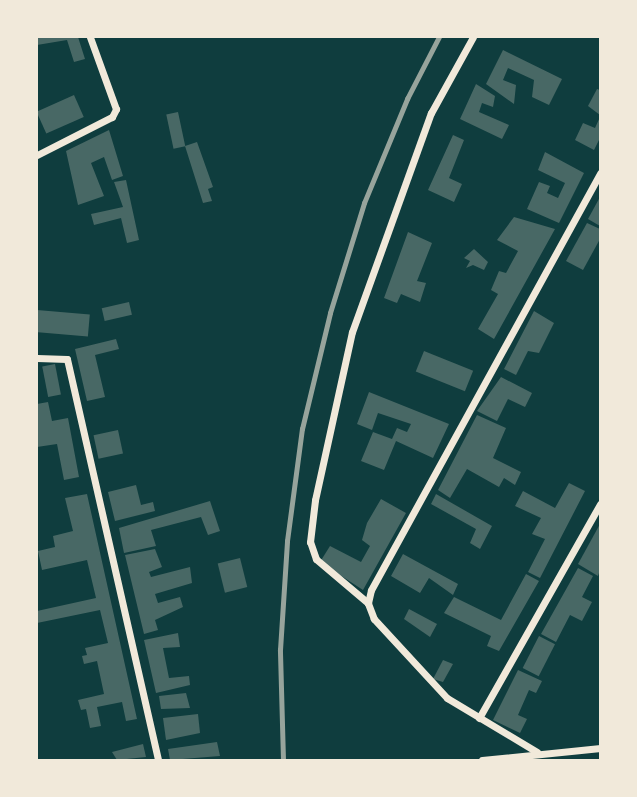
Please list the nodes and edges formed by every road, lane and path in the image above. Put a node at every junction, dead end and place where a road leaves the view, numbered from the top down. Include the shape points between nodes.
1 (90, 37) edge
2 (473, 37) edge
3 (37, 155) edge
4 (600, 173) edge
5 (37, 358) edge
6 (600, 504) edge
7 (368, 603) junction
8 (479, 718) junction
9 (600, 748) edge
10 (537, 752) junction
11 (158, 760) edge
12 (482, 760) edge

1 - 3 street via 115,101 112,117
2 - 7 street via 431,113 352,332 315,500 310,542 316,559
4 - 7 street via 371,590
5 - 11 street via 67,359
6 - 8 street
7 - 8 street via 374,619 447,698
8 - 10 street
9 - 10 street
10 - 12 street

